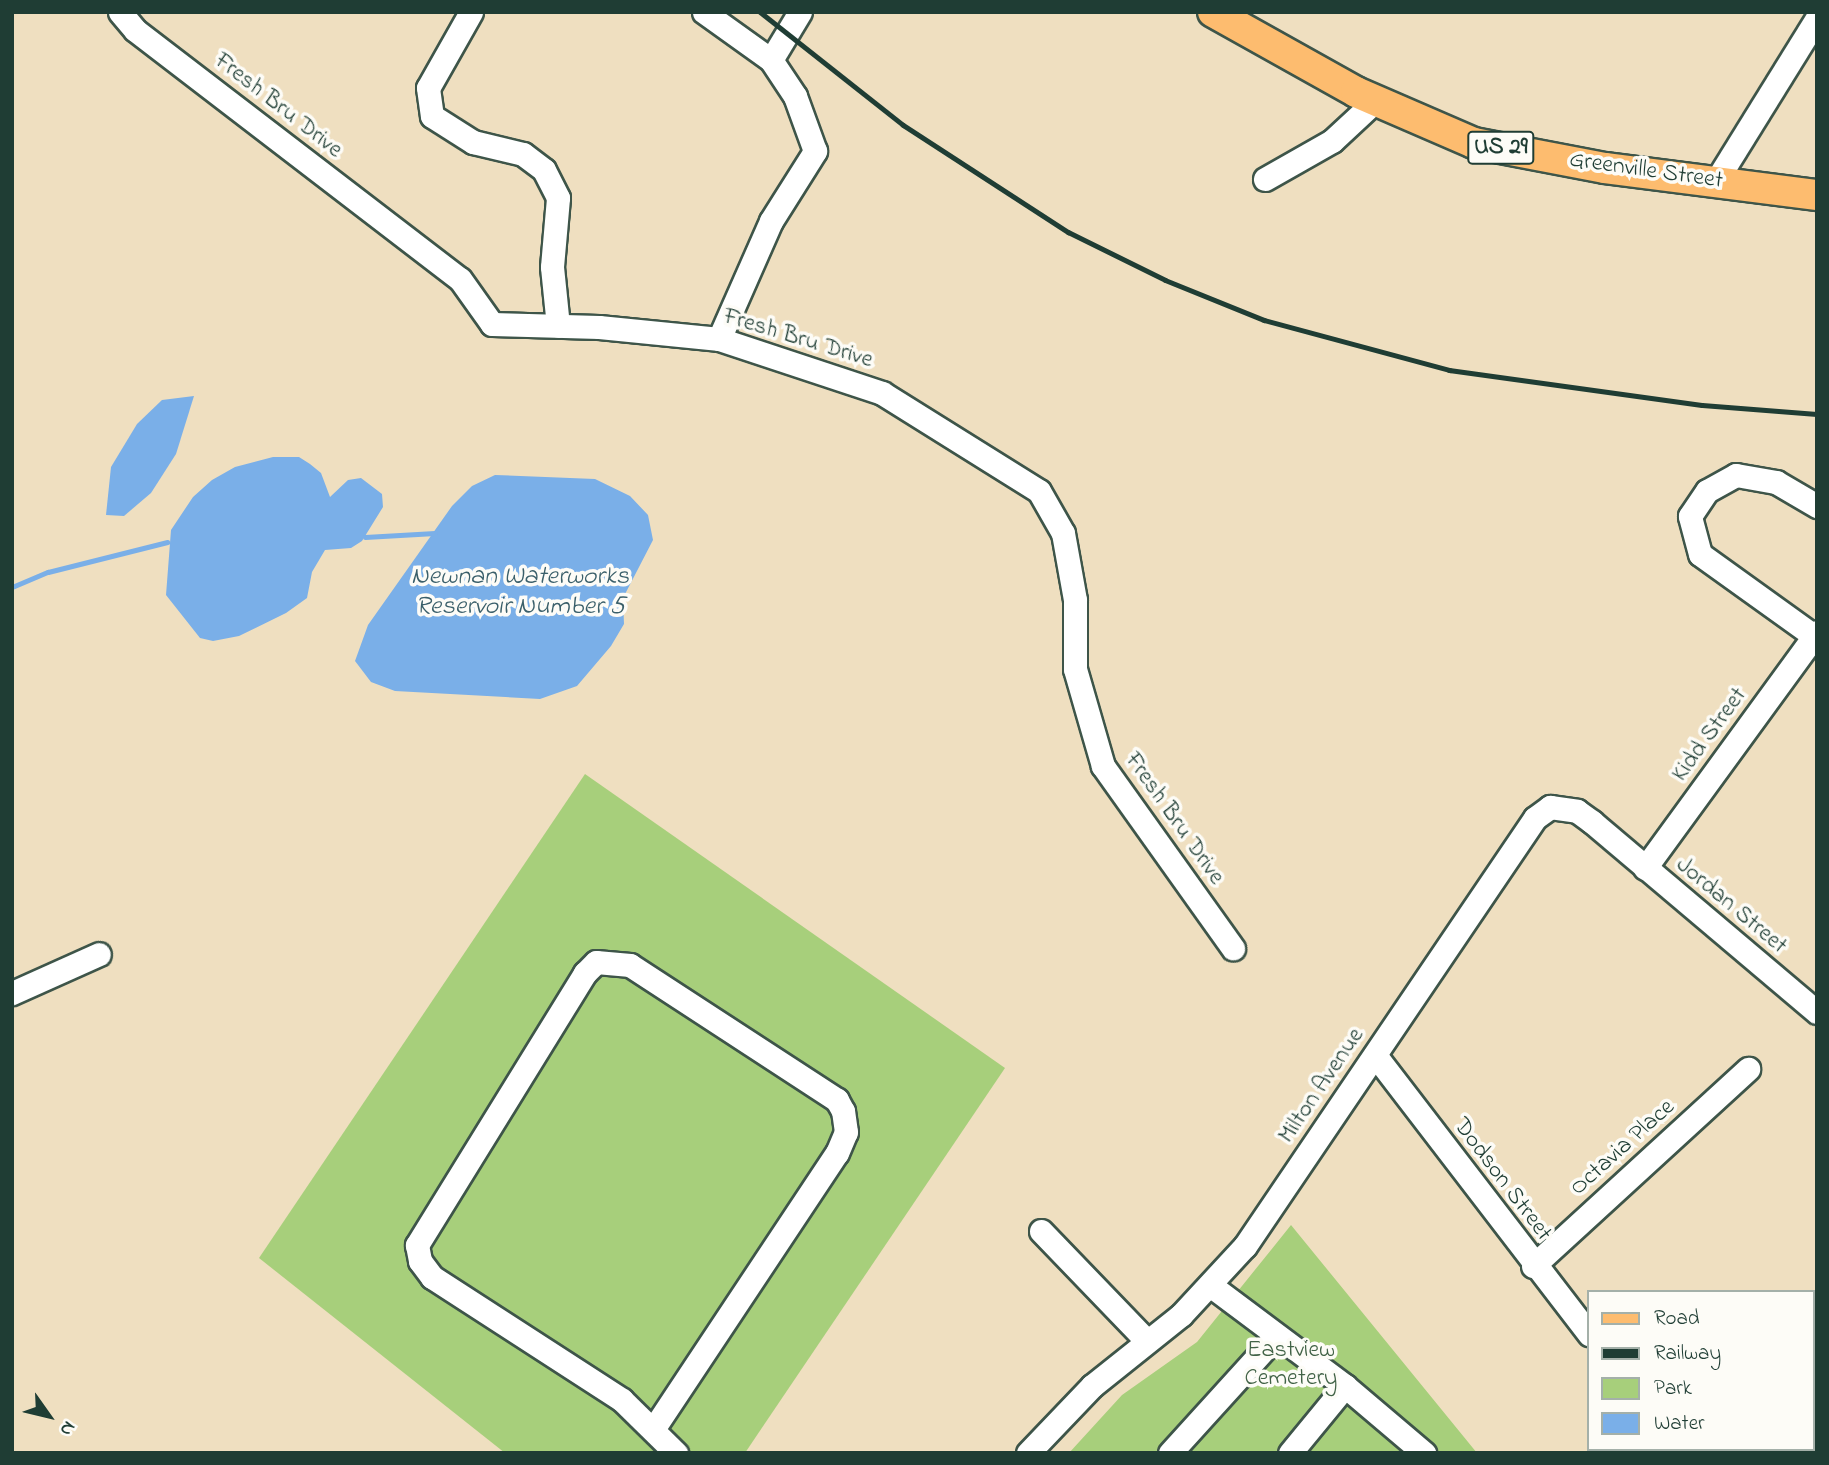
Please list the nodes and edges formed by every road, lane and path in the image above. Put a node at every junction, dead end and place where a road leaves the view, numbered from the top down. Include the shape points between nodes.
1 (120, 12) edge
2 (471, 12) edge
3 (704, 12) edge
4 (800, 12) edge
5 (1213, 12) edge
6 (1813, 33) edge
7 (771, 60) junction
8 (1375, 101) junction
9 (1265, 179) dead end
10 (1716, 181) junction
11 (1817, 195) edge
12 (558, 326) junction
13 (719, 339) junction
14 (1817, 506) edge
15 (1815, 634) edge
16 (1645, 868) junction
17 (1233, 948) dead end
18 (99, 954) dead end
19 (12, 993) edge
20 (1817, 1012) edge
21 (1375, 1055) junction
22 (1748, 1069) dead end
23 (1041, 1231) dead end
24 (1534, 1266) junction
25 (1210, 1285) junction
26 (1588, 1334) edge
27 (1276, 1336) junction
28 (1146, 1340) junction
29 (1345, 1386) junction
30 (654, 1428) junction
31 (676, 1453) edge
32 (1028, 1453) edge
33 (1170, 1453) edge
34 (1290, 1453) edge
35 (1423, 1453) edge

1 - 12 street, Fresh Bru Drive via 135,30 460,279 492,324
2 - 12 street via 428,89 432,116 473,142 523,154 544,170 558,198 552,267
3 - 7 street
4 - 7 street
5 - 8 main road, Greenville Street / US 29
6 - 10 street
7 - 13 street via 795,96 815,150 771,221
8 - 9 street via 1332,141
8 - 10 main road, Greenville Street / US 29 via 1474,143 1605,168
10 - 11 main road, Greenville Street / US 29
12 - 13 street, Fresh Bru Drive
13 - 17 street, Fresh Bru Drive via 882,393 1039,491 1063,533 1075,600 1075,669 1103,766
14 - 15 street via 1776,482 1736,475 1707,492 1690,516 1700,554
15 - 16 street, Kidd Street
16 - 20 street, Jordan Street
16 - 21 street, Milton Avenue via 1577,811 1550,807 1535,818
18 - 19 street
21 - 24 street, Dodson Street
21 - 25 street, Milton Avenue via 1245,1246
22 - 24 street, Octavia Place
23 - 28 street
24 - 26 street, Dodson Street
25 - 27 street
25 - 28 street, Milton Avenue
27 - 29 street
27 - 33 street
28 - 32 street, Milton Avenue via 1091,1385
29 - 34 street
29 - 35 street
30 - 30 street via 622,1400 432,1277 420,1261 416,1245 596,962 630,965 837,1100 846,1132 837,1153
30 - 31 street

